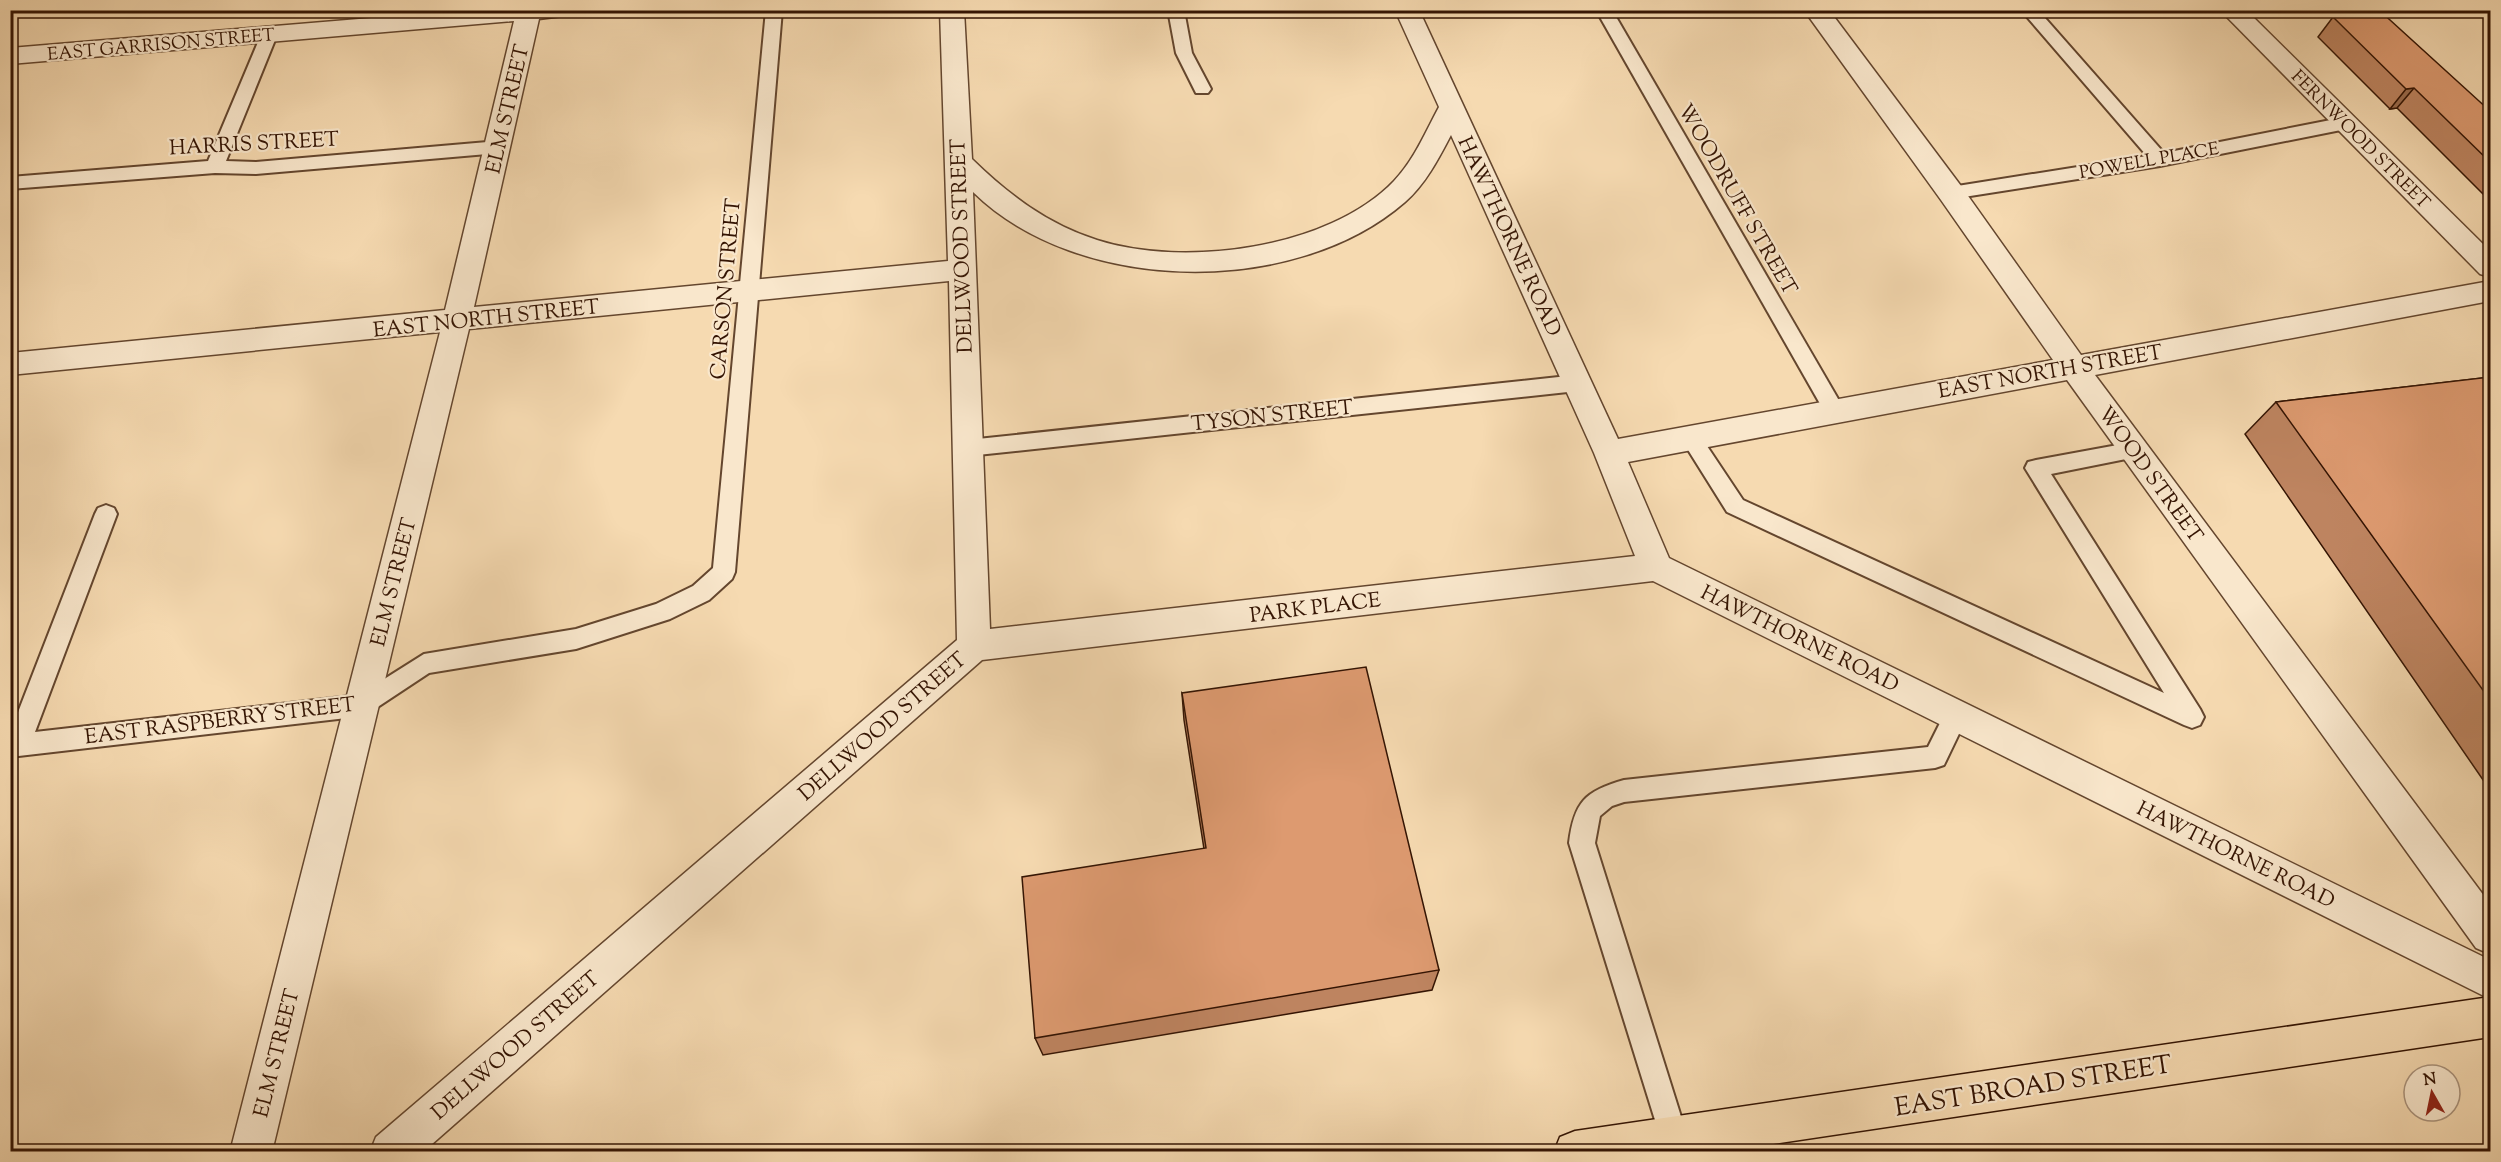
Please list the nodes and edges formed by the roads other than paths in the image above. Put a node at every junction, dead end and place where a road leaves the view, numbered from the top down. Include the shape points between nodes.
1 (562, 10) edge
2 (774, 10) edge
3 (952, 10) edge
4 (1176, 10) edge
5 (1407, 10) edge
6 (1604, 10) edge
7 (1816, 10) edge
8 (2029, 10) edge
9 (2232, 10) edge
10 (528, 12) edge
11 (269, 35) junction
12 (10, 56) edge
13 (1202, 89) dead end
14 (1451, 108) junction
15 (2346, 123) junction
16 (499, 147) junction
17 (2160, 160) junction
18 (959, 162) junction
19 (215, 167) junction
20 (10, 183) edge
21 (1951, 193) junction
22 (2490, 267) edge
23 (961, 270) junction
24 (2490, 291) edge
25 (749, 292) junction
26 (456, 321) junction
27 (10, 364) edge
28 (2074, 368) junction
29 (1577, 383) junction
30 (1834, 410) junction
31 (1690, 438) junction
32 (968, 448) junction
33 (2134, 450) junction
34 (1609, 453) junction
35 (106, 514) dead end
36 (1656, 567) junction
37 (724, 572) joint
38 (974, 646) junction
39 (364, 705) junction
40 (1956, 715) junction
41 (14, 745) edge
42 (2490, 935) edge
43 (2490, 980) edge
44 (2490, 1017) edge
45 (1674, 1139) junction
46 (251, 1152) edge
47 (391, 1152) edge
48 (1575, 1152) edge

1 - 10 street, EAST GARRISON STREET
2 - 25 lane, CARSON STREET
3 - 18 street, DELLWOOD STREET
4 - 13 lane via 1184,52
5 - 14 street, HAWTHORNE ROAD
6 - 30 lane, WOODRUFF STREET
7 - 21 street, WOOD STREET
8 - 17 lane
9 - 15 street, FERNWOOD STREET
10 - 11 street, EAST GARRISON STREET
10 - 16 street, ELM STREET
11 - 12 street, EAST GARRISON STREET
11 - 19 lane
14 - 18 street via 1422,163 1397,194 1366,219 1304,246 1233,259 1152,260 1076,242 999,201
14 - 29 street, HAWTHORNE ROAD
15 - 17 lane, POWELL PLACE
15 - 22 street, FERNWOOD STREET
16 - 19 lane, HARRIS STREET via 256,168
16 - 26 street, ELM STREET
17 - 21 lane, POWELL PLACE
18 - 23 street, DELLWOOD STREET
19 - 20 lane, HARRIS STREET
21 - 28 street, WOOD STREET
23 - 25 street, EAST NORTH STREET
23 - 32 street, DELLWOOD STREET
24 - 28 street, EAST NORTH STREET
25 - 26 street, EAST NORTH STREET
25 - 37 lane, CARSON STREET
26 - 27 street, EAST NORTH STREET
26 - 39 street, ELM STREET
28 - 30 street, EAST NORTH STREET
28 - 33 street, WOOD STREET
29 - 32 lane, TYSON STREET
29 - 34 street, HAWTHORNE ROAD
30 - 31 street, EAST NORTH STREET
31 - 33 lane via 1735,506 2193,717 2036,468
31 - 34 street, EAST NORTH STREET
32 - 38 street, DELLWOOD STREET
33 - 42 street, WOOD STREET
34 - 36 street, HAWTHORNE ROAD
35 - 41 lane
36 - 38 street, PARK PLACE
36 - 40 street, HAWTHORNE ROAD
37 - 39 lane, EAST RASPBERRY STREET via 701,593 662,612 576,639 424,664
38 - 47 street, DELLWOOD STREET
39 - 41 lane, EAST RASPBERRY STREET
39 - 46 street, ELM STREET
40 - 43 street, HAWTHORNE ROAD
40 - 45 lane via 1935,757 1624,791 1603,797 1584,816 1582,843
44 - 45 main road, EAST BROAD STREET
45 - 48 main road, EAST BROAD STREET

